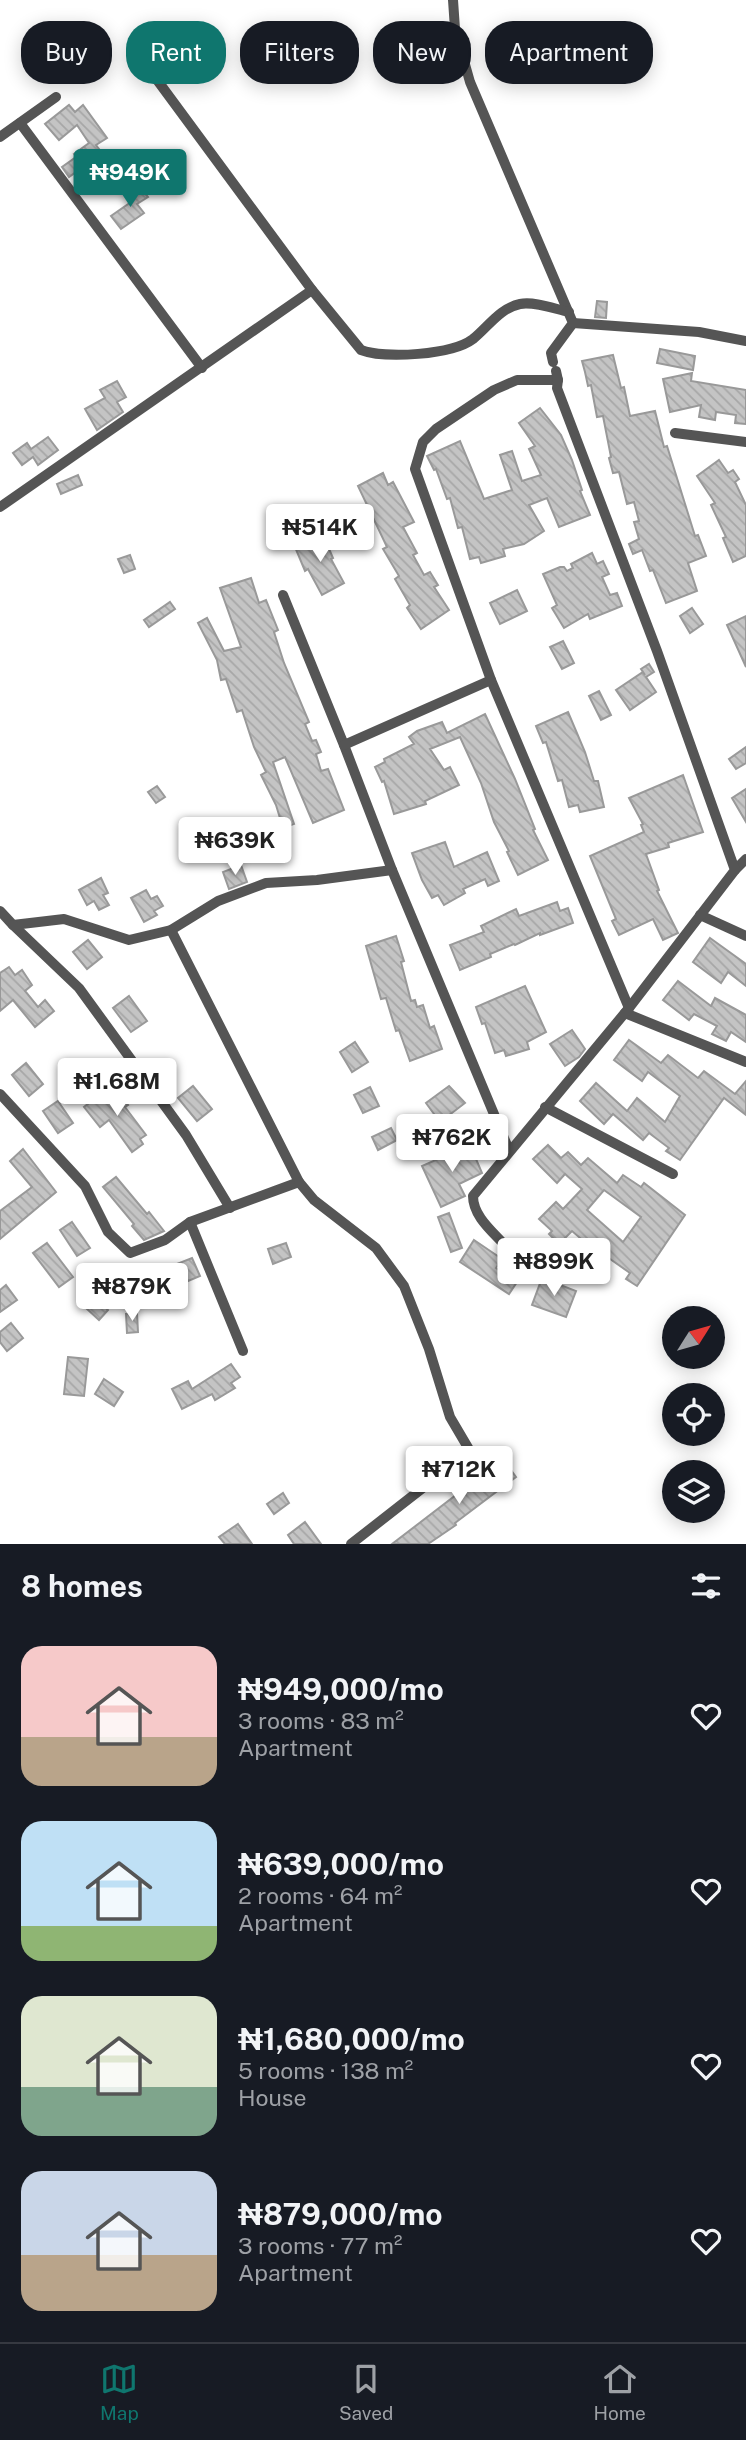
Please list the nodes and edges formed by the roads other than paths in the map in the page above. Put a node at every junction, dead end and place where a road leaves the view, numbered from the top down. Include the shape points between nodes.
1 (453, 0) edge
2 (160, 84) edge
3 (56, 97) dead end
4 (20, 123) junction
5 (0, 137) edge
6 (312, 290) junction
7 (569, 312) junction
8 (573, 323) junction
9 (746, 341) edge
10 (202, 368) junction
11 (556, 371) junction
12 (675, 433) dead end
13 (746, 442) edge
14 (0, 507) edge
15 (282, 595) dead end
16 (491, 680) junction
17 (344, 745) junction
18 (746, 859) edge
19 (391, 870) junction
20 (735, 870) junction
21 (0, 911) edge
22 (700, 915) junction
23 (13, 925) junction
24 (171, 930) junction
25 (746, 936) edge
26 (627, 1010) junction
27 (746, 1062) edge
28 (0, 1094) edge
29 (545, 1107) junction
30 (509, 1150) junction
31 (673, 1174) dead end
32 (299, 1182) junction
33 (230, 1208) junction
34 (190, 1222) junction
35 (509, 1250) dead end
36 (243, 1351) dead end
37 (351, 1544) edge

1 - 7 street via 455,29 470,82
2 - 6 street
3 - 4 street
4 - 5 street
4 - 10 street
6 - 7 street via 353,342 369,352 455,349 499,314 522,303
6 - 10 street
7 - 8 street
8 - 9 street via 699,332
8 - 11 street via 551,353
10 - 14 street
11 - 16 street via 494,390 436,429 423,442 415,469
11 - 20 street via 557,388
12 - 13 street
15 - 17 street
16 - 17 street
16 - 26 street
17 - 19 street
18 - 20 street
19 - 24 street via 266,883 218,901
19 - 30 street
20 - 22 street
21 - 23 street
22 - 25 street
22 - 26 street
23 - 24 street via 64,919 129,940
23 - 33 street via 79,988 186,1135
24 - 32 street
26 - 27 street
26 - 29 street
28 - 34 street via 85,1186 108,1232 130,1253 165,1240
29 - 30 street
29 - 31 street
30 - 35 street via 473,1196 477,1214
32 - 33 street
32 - 37 street via 323,1208 376,1248 404,1286 450,1417 470,1451
33 - 34 street
34 - 36 street

